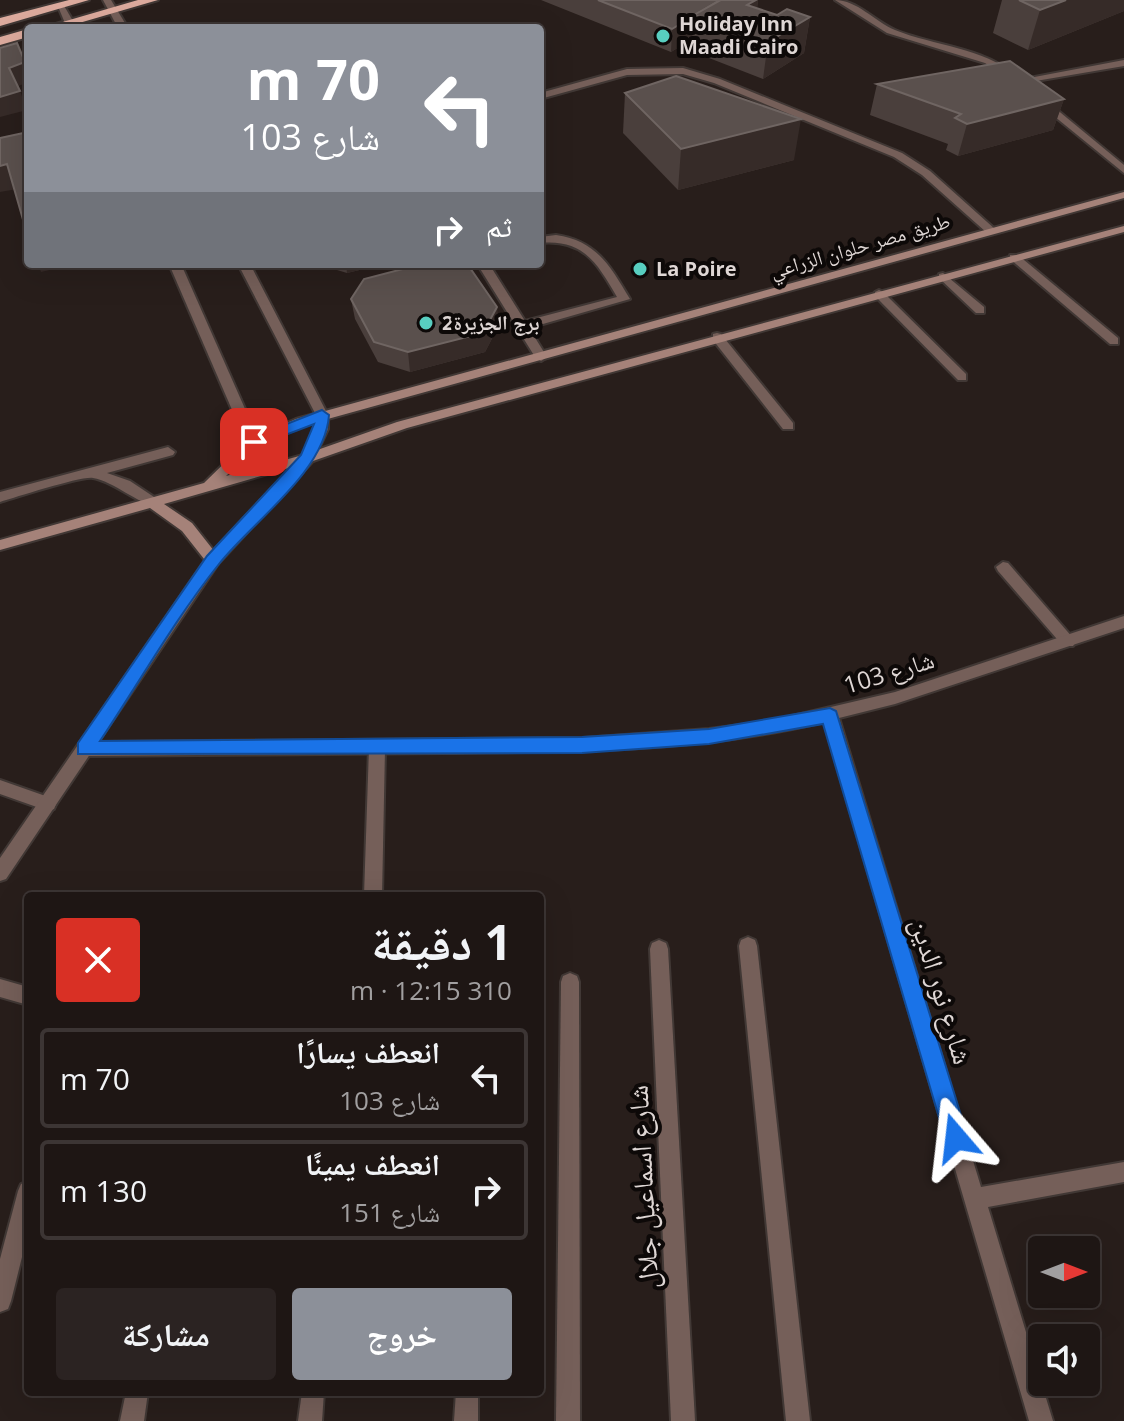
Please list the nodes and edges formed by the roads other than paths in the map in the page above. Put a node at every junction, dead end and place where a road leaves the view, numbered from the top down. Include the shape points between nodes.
1 (83, 0) edge
2 (152, 0) edge
3 (839, 0) edge
4 (111, 5) edge
5 (60, 6) junction
6 (0, 22) edge
7 (69, 24) edge
8 (72, 24) edge
9 (121, 24) edge
10 (24, 37) edge
11 (0, 41) edge
12 (1124, 63) edge
13 (1018, 81) junction
14 (544, 95) edge
15 (1124, 170) edge
16 (1124, 195) edge
17 (1124, 229) edge
18 (990, 230) junction
19 (544, 239) edge
20 (1014, 257) junction
21 (177, 268) edge
22 (246, 268) edge
23 (485, 268) edge
24 (943, 276) junction
25 (879, 294) junction
26 (980, 310) dead end
27 (522, 326) junction
28 (717, 337) junction
29 (1114, 341) dead end
30 (541, 357) junction
31 (962, 377) dead end
32 (322, 415) junction
33 (788, 426) dead end
34 (254, 442) junction
35 (168, 452) dead end
36 (308, 458) junction
37 (265, 470) junction
38 (91, 472) junction
39 (209, 485) junction
40 (0, 497) edge
41 (152, 502) junction
42 (0, 545) edge
43 (213, 560) junction
44 (1003, 567) dead end
45 (1124, 622) edge
46 (1068, 642) junction
47 (830, 716) junction
48 (377, 748) junction
49 (85, 749) junction
50 (0, 787) edge
51 (48, 804) junction
52 (0, 873) edge
53 (373, 892) edge
54 (748, 946) dead end
55 (659, 949) dead end
56 (570, 982) dead end
57 (0, 988) edge
58 (24, 995) edge
59 (1124, 1172) edge
60 (975, 1199) junction
61 (24, 1207) edge
62 (0, 1301) edge
63 (136, 1396) edge
64 (313, 1396) edge
65 (467, 1396) edge
66 (132, 1421) edge
67 (310, 1421) edge
68 (466, 1421) edge
69 (568, 1421) edge
70 (683, 1421) edge
71 (798, 1421) edge
72 (1041, 1421) edge

1 - 5 highway
2 - 4 highway
3 - 13 street via 890,31 988,61
4 - 8 highway
4 - 9 street
5 - 6 highway
5 - 7 street
10 - 11 highway
12 - 13 street
13 - 15 street
14 - 18 street via 636,70 701,75 898,155
16 - 18 main road, طريق مصر حلوان الزراعي
17 - 20 main road, طريق مصر حلوان الزراعي
18 - 30 main road, طريق مصر حلوان الزراعي
19 - 27 street via 561,236 595,253 624,299
20 - 24 main road, طريق مصر حلوان الزراعي
20 - 29 street
21 - 34 street
22 - 32 street
23 - 27 street
24 - 25 main road, طريق مصر حلوان الزراعي
24 - 26 street
25 - 28 main road, طريق مصر حلوان الزراعي
25 - 31 street
27 - 30 street
28 - 33 street
28 - 36 main road, طريق مصر حلوان الزراعي via 402,425
30 - 32 main road, طريق مصر حلوان الزراعي
32 - 34 main road, طريق مصر حلوان الزراعي
32 - 36 street
34 - 37 street
34 - 39 main road, طريق مصر حلوان الزراعي
35 - 38 street
36 - 37 main road, طريق مصر حلوان الزراعي
36 - 43 street
37 - 39 main road, طريق مصر حلوان الزراعي
38 - 40 street
38 - 41 street via 125,484
39 - 41 main road, طريق مصر حلوان الزراعي
41 - 42 main road, طريق مصر حلوان الزراعي
41 - 43 main road via 187,527
43 - 49 street
44 - 46 street
45 - 46 street, شارع 103
46 - 47 street, شارع 103
47 - 48 street, شارع 103 via 645,742
47 - 60 street, شارع نور الدين
48 - 49 street, شارع 103
48 - 53 street
49 - 51 street
50 - 51 street
51 - 52 street
54 - 71 street
55 - 70 street, شارع اسماعيل جلال
56 - 69 street
57 - 58 street
59 - 60 street
60 - 72 street, شارع نور الدين
61 - 62 street
63 - 66 street
64 - 67 street
65 - 68 street

